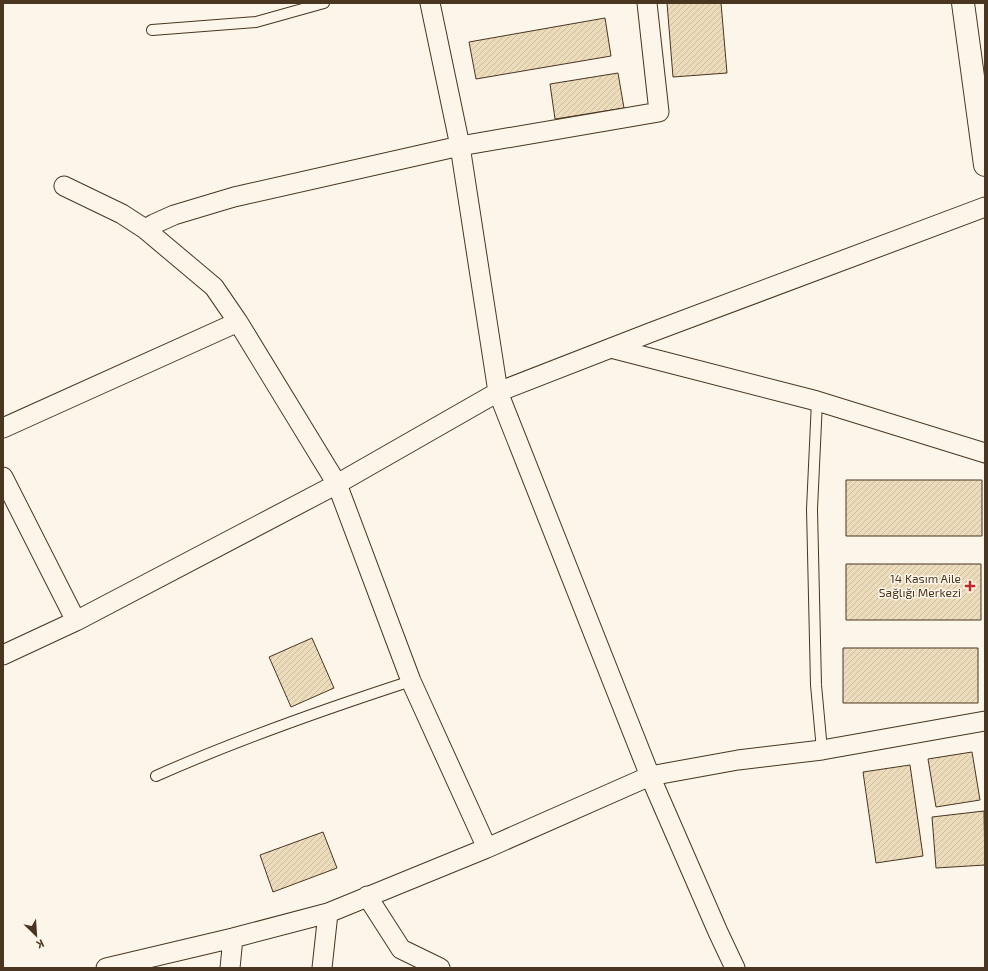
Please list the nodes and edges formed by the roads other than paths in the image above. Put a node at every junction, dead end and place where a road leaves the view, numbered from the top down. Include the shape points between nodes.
1 (324, 3) edge
2 (430, 3) edge
3 (647, 3) edge
4 (963, 3) edge
5 (152, 30) dead end
6 (460, 146) junction
7 (985, 164) edge
8 (64, 186) dead end
9 (985, 207) edge
10 (145, 230) junction
11 (238, 322) junction
12 (611, 348) junction
13 (498, 392) junction
14 (817, 401) junction
15 (3, 428) edge
16 (985, 453) edge
17 (3, 477) edge
18 (336, 484) junction
19 (76, 621) junction
20 (3, 655) edge
21 (411, 681) junction
22 (985, 720) edge
23 (822, 750) junction
24 (156, 776) dead end
25 (650, 776) junction
26 (487, 848) junction
27 (367, 896) junction
28 (328, 913) junction
29 (233, 938) junction
30 (106, 968) edge
31 (230, 968) edge
32 (322, 968) edge
33 (440, 968) edge
34 (735, 968) edge

1 - 5 lane via 256,22
2 - 6 street
3 - 6 street via 659,112
4 - 7 main road
6 - 10 street via 234,197 174,215
6 - 13 street
8 - 10 street via 122,214
9 - 12 street
10 - 11 street via 214,287
11 - 15 street
11 - 18 street
12 - 13 street
12 - 14 street
13 - 18 street
13 - 25 street
14 - 16 street
14 - 23 lane via 812,509 816,685
17 - 19 street
18 - 19 street
18 - 21 street
19 - 20 street
21 - 24 lane via 335,706
21 - 26 street
22 - 23 street
23 - 25 street via 738,760
25 - 26 street
25 - 34 street
26 - 27 street
27 - 28 street
27 - 33 street via 401,949
28 - 29 street
28 - 32 street
29 - 30 street
29 - 31 street

